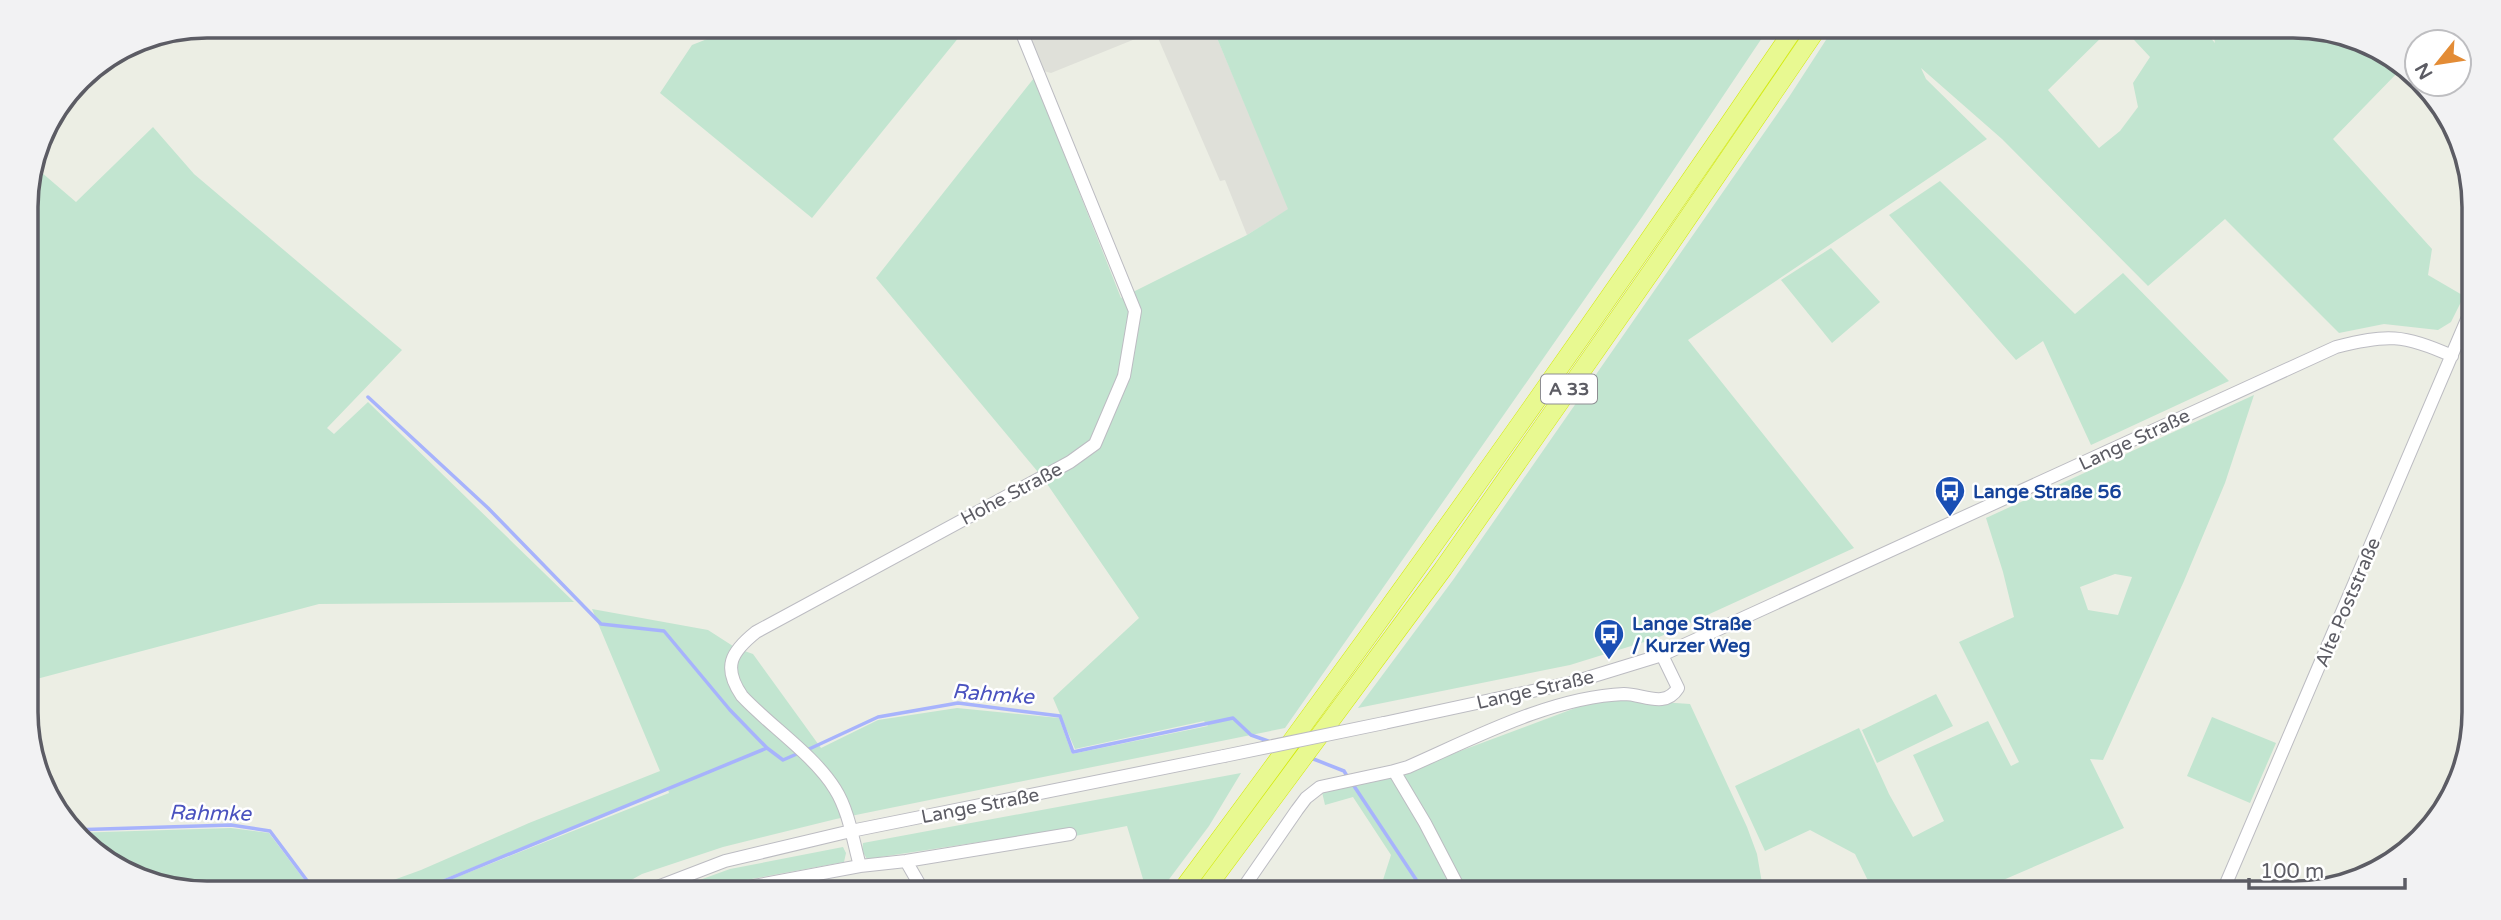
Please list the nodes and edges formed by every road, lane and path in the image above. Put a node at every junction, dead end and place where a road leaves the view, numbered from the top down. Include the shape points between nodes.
1 (1788, 38) edge
2 (1811, 38) edge
3 (1024, 39) edge
4 (2462, 333) edge
5 (2452, 356) junction
6 (1662, 655) junction
7 (1394, 771) junction
8 (851, 831) junction
9 (1070, 835) dead end
10 (906, 861) junction
11 (860, 866) junction
12 (673, 881) edge
13 (780, 881) edge
14 (918, 881) edge
15 (1189, 881) edge
16 (1212, 881) edge
17 (1248, 881) edge
18 (1455, 881) edge
19 (2227, 881) edge

1 - 15 highway, A 33, bridge via 1556,375
2 - 16 highway, A 33 via 1443,569
3 - 8 street, Hohe Straße via 1135,311 1124,376 1096,444 738,646 731,667 735,686 833,786
4 - 5 street, Alte Poststraße
5 - 6 street, Lange Straße via 2404,338 2365,339 2336,347
5 - 19 street, Alte Poststraße
6 - 7 street via 1678,688 1674,696 1608,695 1556,707
6 - 8 street, Lange Straße, bridge via 1574,682
7 - 17 street via 1320,787 1307,798
7 - 18 street
8 - 11 street
8 - 12 street, Lange Straße via 725,861
9 - 10 street
10 - 11 street
10 - 14 street
11 - 13 street

